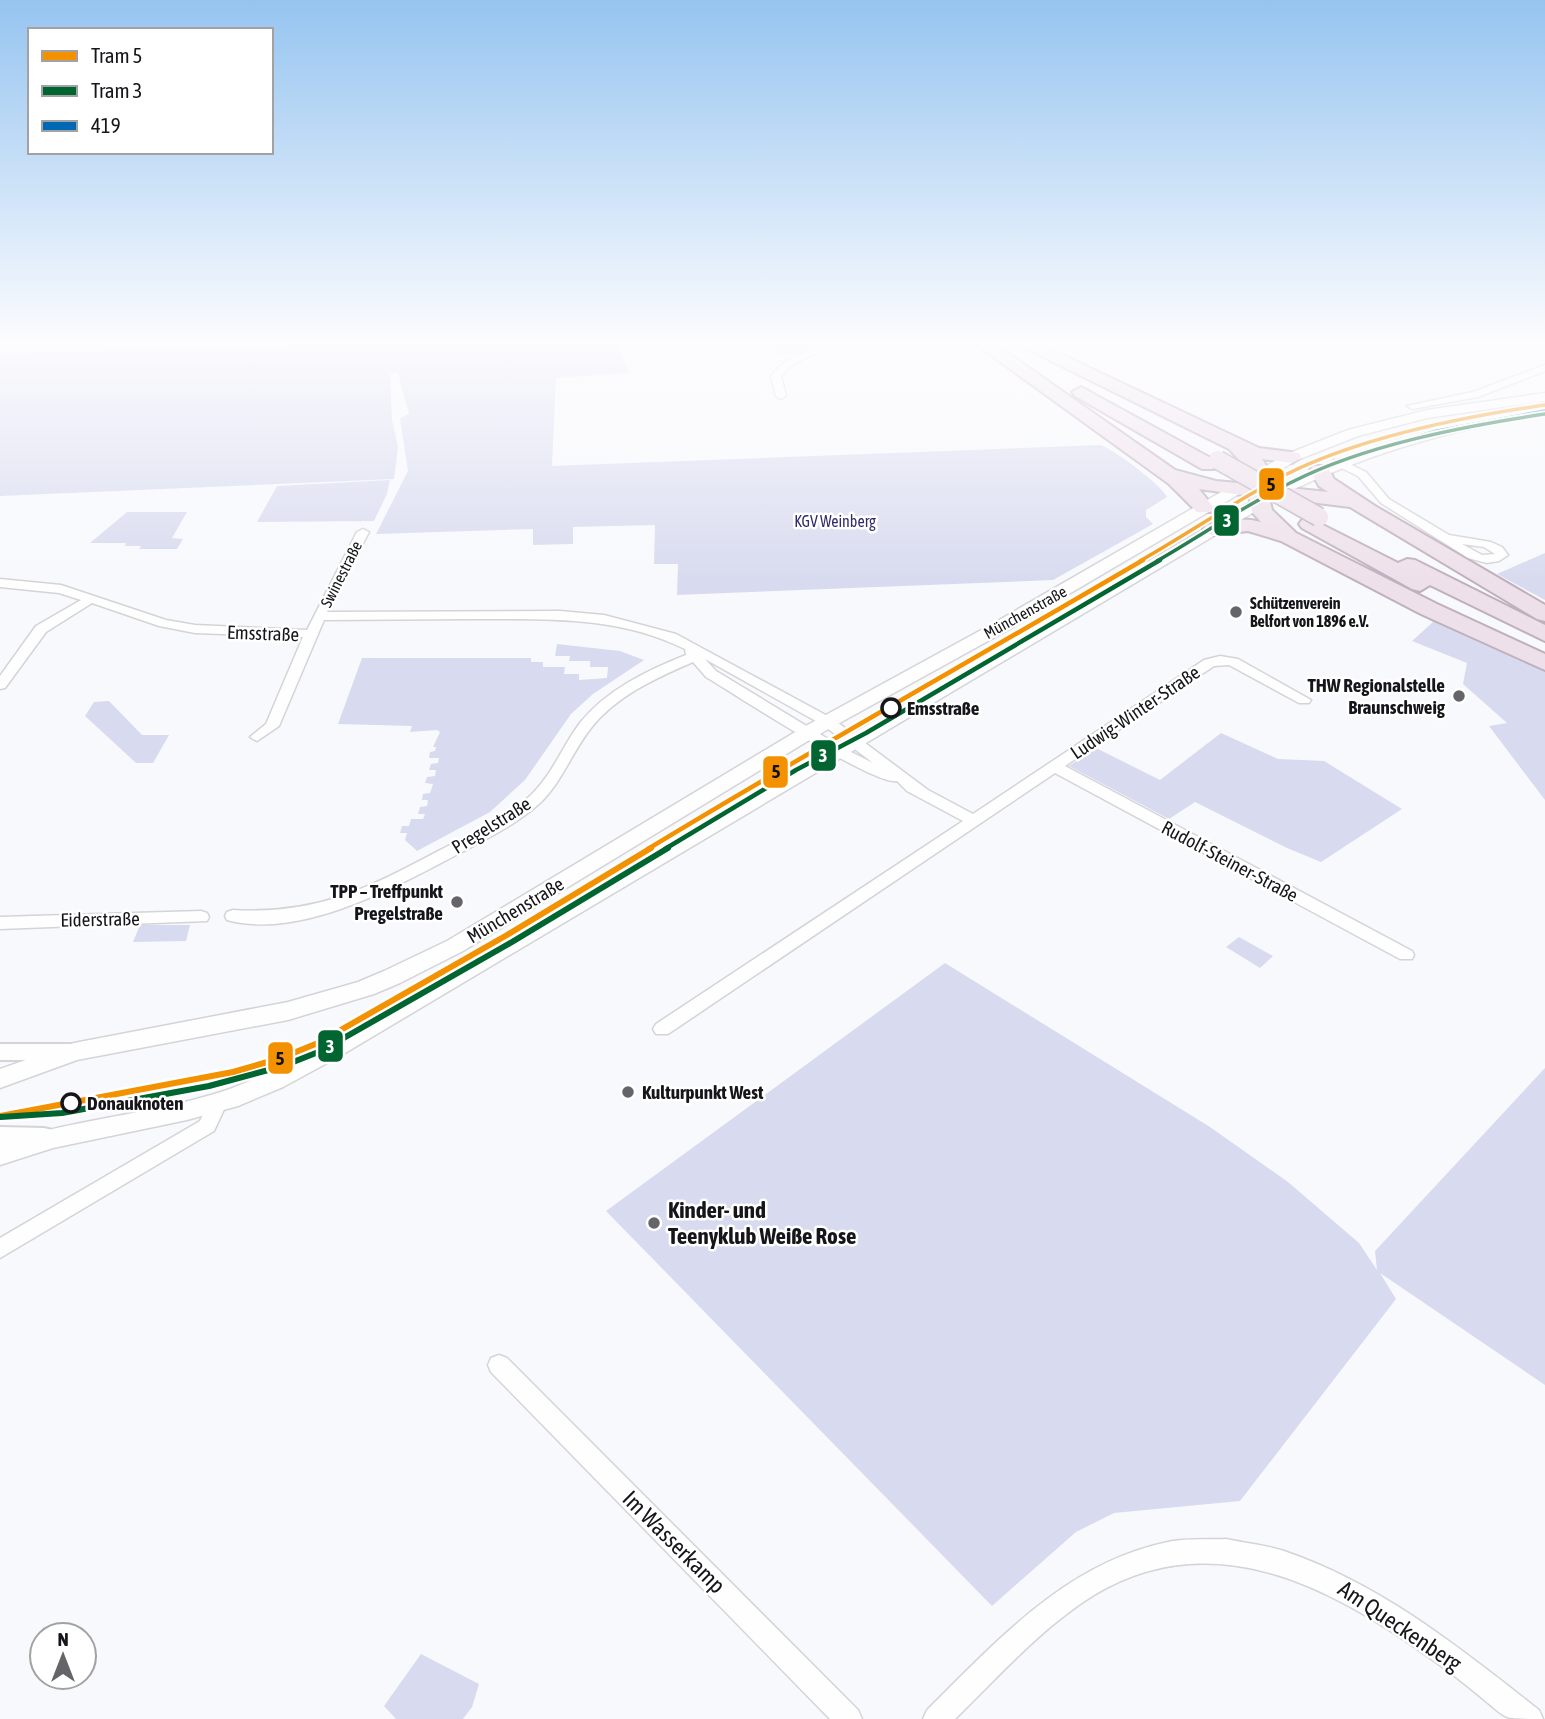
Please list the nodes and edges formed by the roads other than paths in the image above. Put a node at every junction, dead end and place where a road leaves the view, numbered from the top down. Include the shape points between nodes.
1 (1093, 420) edge
2 (1136, 420) edge
3 (1184, 420) edge
4 (1403, 420) edge
5 (1493, 420) edge
6 (1236, 445) junction
7 (1292, 457) junction
8 (1159, 469) junction
9 (1320, 470) junction
10 (1263, 483) junction
11 (1236, 489) junction
12 (1281, 490) junction
13 (1204, 509) junction
14 (1368, 510) junction
15 (1314, 521) junction
16 (1213, 529) junction
17 (363, 532) dead end
18 (1289, 537) junction
19 (1446, 538) dead end
20 (0, 583) edge
21 (92, 598) junction
22 (1545, 614) edge
23 (319, 617) junction
24 (312, 634) junction
25 (1545, 634) edge
26 (1545, 646) edge
27 (699, 655) junction
28 (1545, 663) edge
29 (0, 685) edge
30 (1304, 700) dead end
31 (818, 727) junction
32 (257, 737) dead end
33 (847, 746) junction
34 (1055, 767) junction
35 (922, 793) junction
36 (975, 821) junction
37 (233, 916) dead end
38 (201, 917) dead end
39 (0, 923) edge
40 (1406, 955) dead end
41 (662, 1029) dead end
42 (0, 1052) edge
43 (74, 1052) junction
44 (0, 1079) edge
45 (218, 1103) junction
46 (0, 1136) edge
47 (54, 1136) junction
48 (0, 1155) edge
49 (0, 1249) edge
50 (499, 1365) dead end
51 (849, 1719) edge
52 (936, 1719) edge
53 (1530, 1719) edge

1 - 8 highway
2 - 15 highway
3 - 6 highway
4 - 7 main road, Münchenstraße via 1353,433
5 - 9 main road via 1437,430
6 - 7 highway
6 - 10 highway via 1258,466
7 - 10 main road, Münchenstraße
8 - 11 highway via 1186,480
8 - 13 highway via 1197,498
9 - 10 main road via 1275,474
9 - 12 main road
9 - 14 highway via 1326,482
9 - 19 street via 1362,474 1385,501
10 - 11 highway
10 - 12 highway
10 - 16 main road, Münchenstraße
10 - 18 highway via 1266,517
11 - 13 main road, Münchenstraße
12 - 14 highway via 1326,496
13 - 31 main road, Münchenstraße
14 - 22 highway
15 - 25 highway
15 - 26 highway via 1414,580
16 - 18 highway via 1249,525
16 - 33 main road, Münchenstraße
17 - 23 street, Swinestraße
18 - 28 highway
20 - 21 street, Emsstraße via 43,586
21 - 24 street, Emsstraße via 187,628
21 - 29 street via 36,634
23 - 24 street, Emsstraße
23 - 27 street, Emsstraße via 572,615 626,623 684,644
24 - 32 street via 272,726
27 - 31 street, Emsstraße
27 - 31 street, Emsstraße via 711,674
27 - 37 street, Pregelstraße via 633,687 603,709 586,725 537,797 498,825 356,900 264,919
30 - 34 street, Ludwig-Winter-Straße via 1233,662 1214,660
31 - 33 street
31 - 33 street, Emsstraße
31 - 43 main road, Münchenstraße via 455,946 392,977 288,1011
33 - 35 street
33 - 35 street
33 - 45 main road, Münchenstraße via 331,1050
34 - 36 street, Ludwig-Winter-Straße
34 - 40 street, Rudolf-Steiner-Straße
35 - 36 street
36 - 41 street, Ludwig-Winter-Straße
38 - 39 street, Eiderstraße
42 - 43 street
43 - 44 main road
45 - 47 main road
45 - 49 street via 207,1126
46 - 47 street
47 - 48 main road
50 - 51 street, Im Wasserkamp
52 - 53 street, Am Queckenberg via 1024,1635 1084,1588 1140,1563 1202,1552 1268,1559 1331,1580 1398,1618

